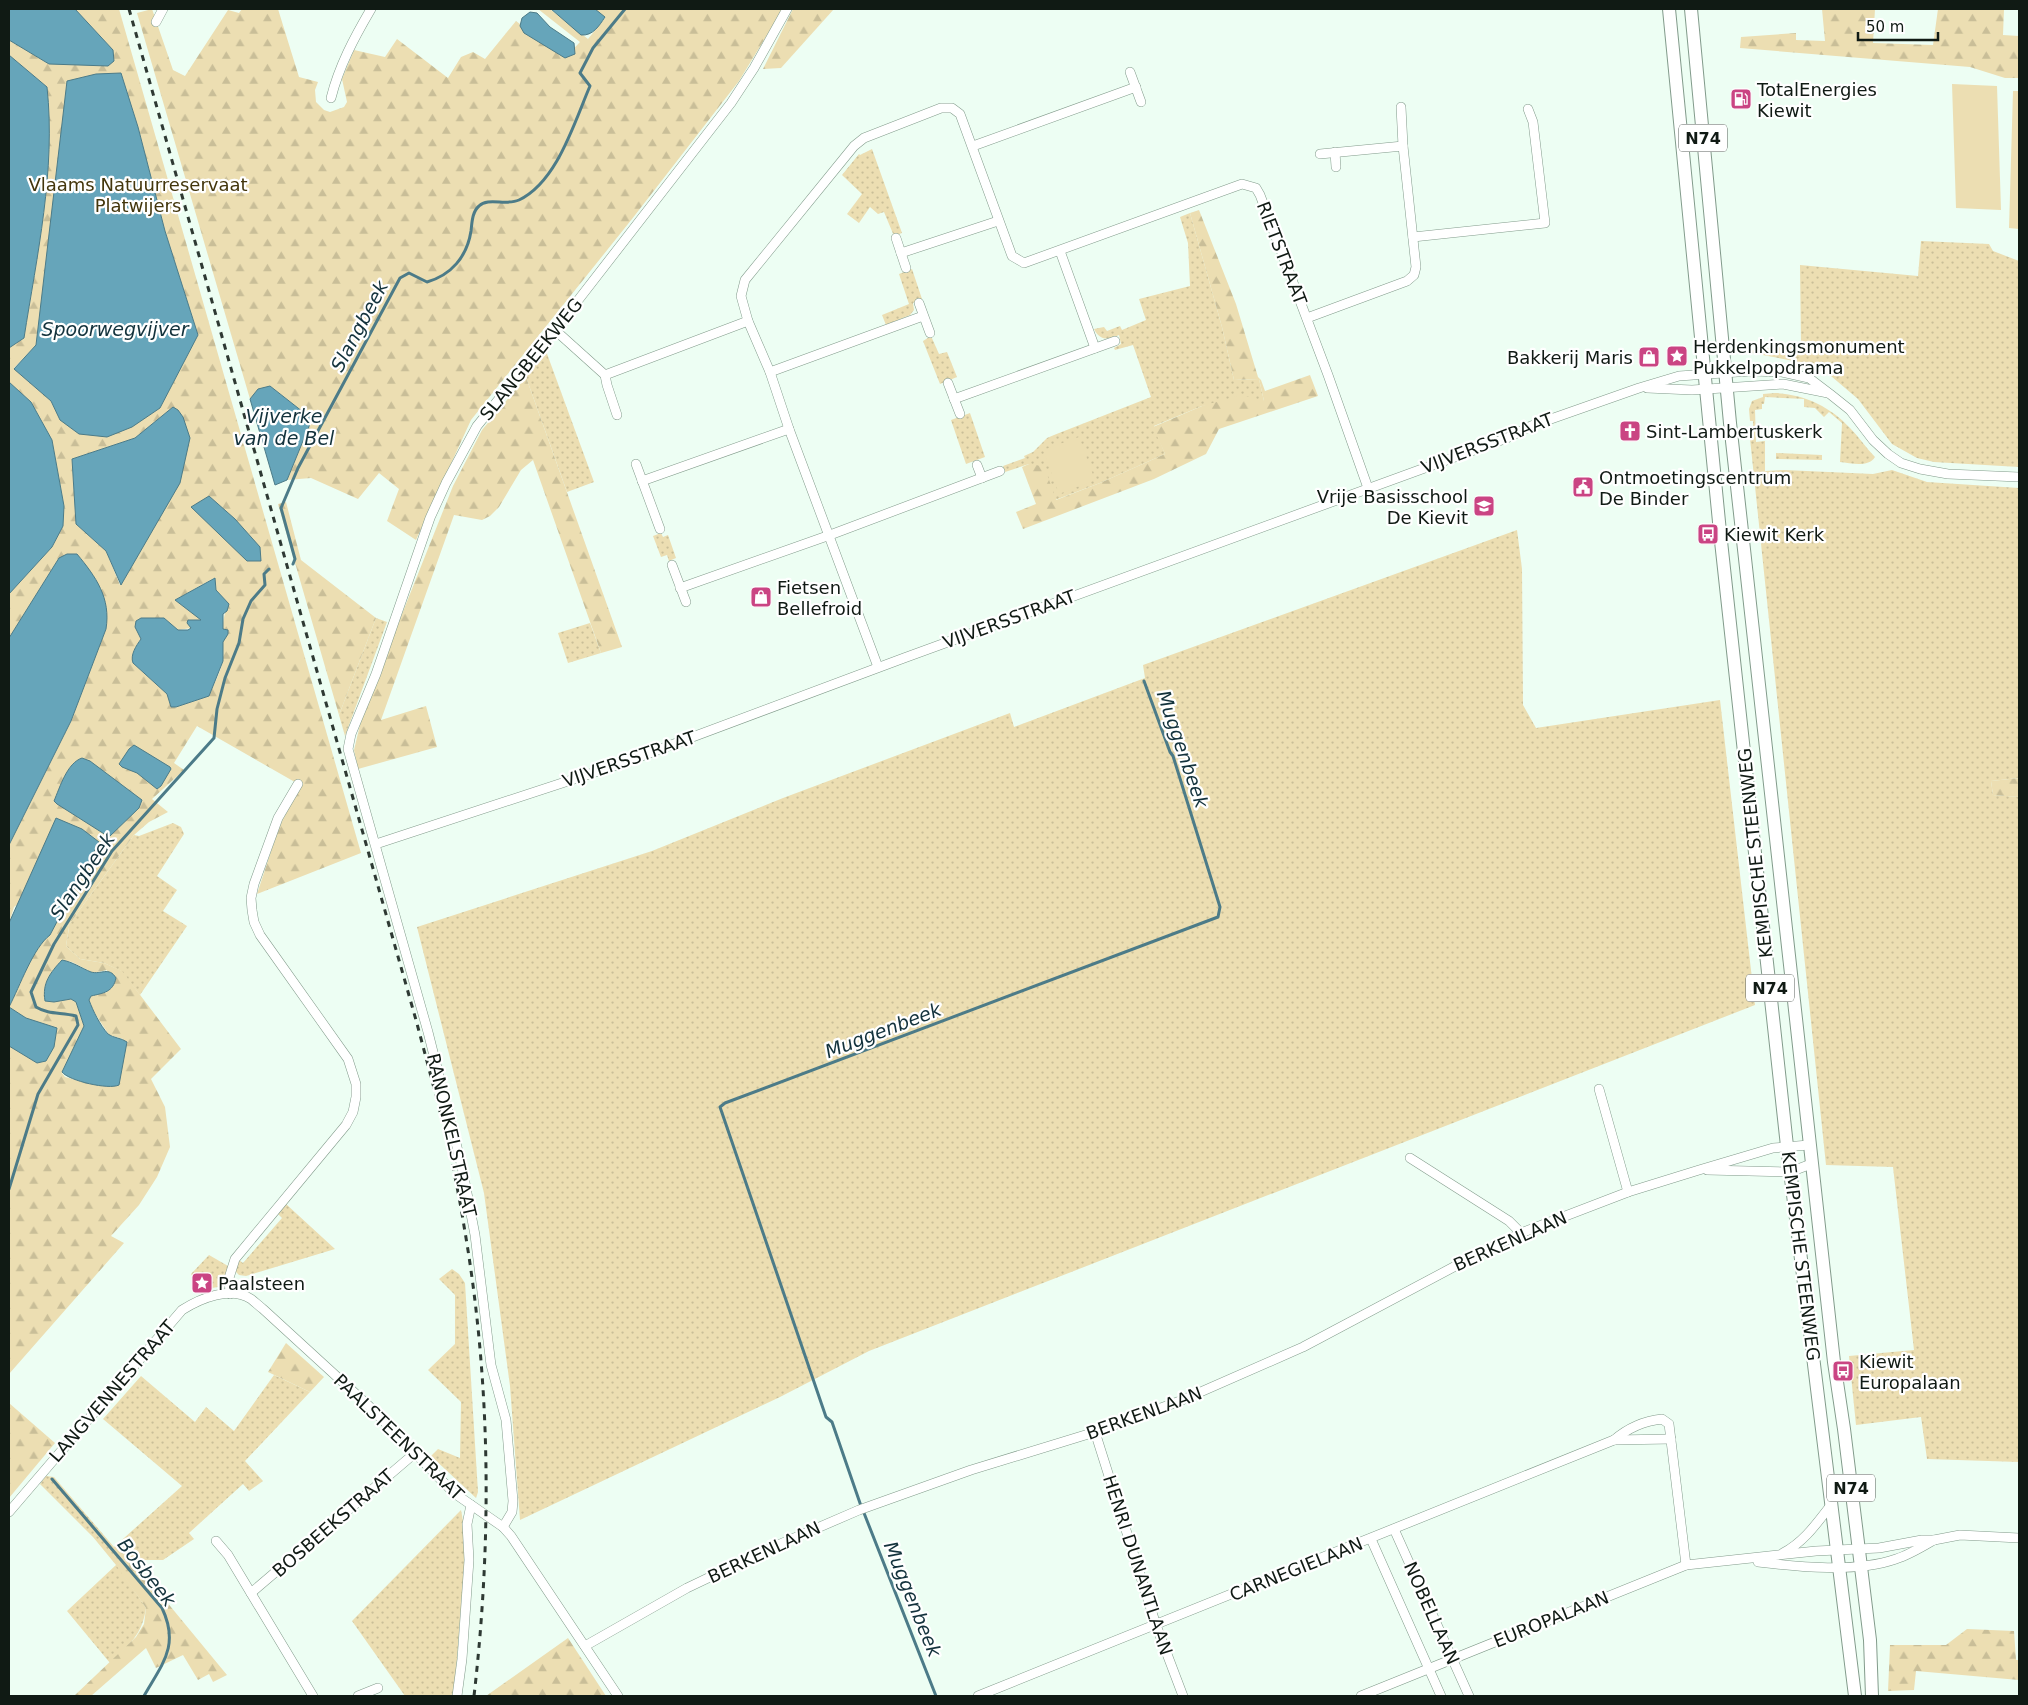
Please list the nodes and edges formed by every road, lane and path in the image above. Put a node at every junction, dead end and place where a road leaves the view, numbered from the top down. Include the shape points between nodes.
1 (163, 9) edge
2 (371, 9) edge
3 (787, 9) edge
4 (1669, 9) edge
5 (1691, 9) edge
6 (156, 22) dead end
7 (1130, 72) dead end
8 (1136, 88) junction
9 (331, 98) dead end
10 (1141, 102) dead end
11 (1401, 107) dead end
12 (1528, 109) dead end
13 (973, 146) junction
14 (1403, 146) junction
15 (1335, 152) junction
16 (1320, 154) dead end
17 (1336, 167) dead end
18 (998, 221) junction
19 (1413, 237) junction
20 (896, 238) dead end
21 (1060, 252) junction
22 (901, 253) junction
23 (906, 268) dead end
24 (919, 302) dead end
25 (923, 316) junction
26 (1307, 318) junction
27 (748, 321) junction
28 (555, 330) junction
29 (930, 333) dead end
30 (1115, 341) dead end
31 (1095, 348) junction
32 (770, 372) junction
33 (1726, 372) junction
34 (1706, 374) junction
35 (605, 375) junction
36 (948, 383) dead end
37 (1727, 387) junction
38 (1639, 388) junction
39 (1708, 390) junction
40 (1830, 394) junction
41 (954, 399) junction
42 (617, 414) dead end
43 (960, 414) dead end
44 (789, 429) junction
45 (636, 464) dead end
46 (977, 465) dead end
47 (1000, 471) dead end
48 (2019, 477) edge
49 (982, 478) junction
50 (642, 481) junction
51 (1368, 488) junction
52 (660, 529) dead end
53 (830, 535) junction
54 (672, 565) dead end
55 (680, 588) junction
56 (686, 602) dead end
57 (878, 668) junction
58 (348, 750) joint
59 (298, 784) dead end
60 (376, 844) junction
61 (1599, 1090) dead end
62 (1809, 1145) junction
63 (1787, 1146) junction
64 (1410, 1158) dead end
65 (1811, 1164) junction
66 (1700, 1170) junction
67 (1790, 1172) junction
68 (1628, 1192) junction
69 (1521, 1233) junction
70 (230, 1294) junction
71 (1095, 1432) junction
72 (1672, 1439) junction
73 (1614, 1440) junction
74 (414, 1453) junction
75 (471, 1505) junction
76 (1831, 1505) junction
77 (9, 1512) edge
78 (502, 1527) junction
79 (1394, 1529) junction
80 (2019, 1538) edge
81 (1371, 1539) junction
82 (1934, 1540) junction
83 (216, 1541) dead end
84 (1858, 1548) junction
85 (1838, 1550) junction
86 (1779, 1556) junction
87 (1745, 1560) junction
88 (1686, 1565) junction
89 (1860, 1565) junction
90 (1839, 1568) junction
91 (251, 1593) junction
92 (1156, 1625) junction
93 (584, 1646) junction
94 (1452, 1659) junction
95 (1428, 1669) junction
96 (378, 1688) dead end
97 (1873, 1695) edge
98 (313, 1696) edge
99 (358, 1696) edge
100 (457, 1696) edge
101 (618, 1696) edge
102 (978, 1696) edge
103 (1183, 1696) edge
104 (1361, 1696) edge
105 (1441, 1696) edge
106 (1469, 1696) edge
107 (1855, 1696) edge

1 - 6 street
2 - 9 street via 350,44
3 - 28 street, SLANGBEEKWEG via 731,103
4 - 34 main road, KEMPISCHE STEENWEG / N74
5 - 33 main road, KEMPISCHE STEENWEG / N74
7 - 8 street
8 - 10 street
8 - 13 street
11 - 14 street
12 - 19 street via 1533,122 1545,223
13 - 18 street, RIETSTRAAT
13 - 27 street, RIETSTRAAT via 960,114 952,108 941,108 864,138 854,146 745,280 741,296
14 - 15 street
14 - 19 street
15 - 16 street
15 - 17 street
18 - 21 street, RIETSTRAAT via 1012,256 1024,263
18 - 22 street
19 - 26 street via 1416,267 1407,282
20 - 22 street
21 - 26 street, RIETSTRAAT via 1242,184 1256,188 1260,195
21 - 31 street
22 - 23 street
24 - 25 street
25 - 29 street
25 - 32 street
26 - 51 street, RIETSTRAAT
27 - 32 street
27 - 35 street
28 - 35 street
28 - 58 street, SLANGBEEKWEG via 477,426 446,483 430,518 376,674 351,734
30 - 31 street
31 - 41 street
32 - 44 street
33 - 34 street, VIJVERSSTRAAT
33 - 37 main road, KEMPISCHE STEENWEG / N74
33 - 40 street, VIJVERSSTRAAT via 1782,372 1809,378
34 - 38 street, VIJVERSSTRAAT via 1679,376
34 - 39 main road, KEMPISCHE STEENWEG / N74
35 - 42 street
36 - 41 street
37 - 39 street, VIJVERSSTRAAT
37 - 40 street, VIJVERSSTRAAT via 1783,384
37 - 62 main road, KEMPISCHE STEENWEG / N74
38 - 39 street, VIJVERSSTRAAT
38 - 51 street, VIJVERSSTRAAT
39 - 63 main road, KEMPISCHE STEENWEG / N74 via 1720,532
40 - 48 street, VIJVERSSTRAAT via 1850,410 1888,454 1901,463 1948,474
41 - 43 street
44 - 50 street
44 - 53 street
45 - 50 street
46 - 49 street
47 - 49 street
49 - 53 street
50 - 52 street
51 - 57 street, VIJVERSSTRAAT
53 - 55 street
53 - 57 street
54 - 55 street
55 - 56 street
57 - 60 street, VIJVERSSTRAAT via 623,763
58 - 60 street, RANONKELSTRAAT
59 - 70 street via 278,818 254,884 251,898 254,922 348,1059 356,1084 356,1097 346,1125 235,1259 229,1278
60 - 78 street, RANONKELSTRAAT via 433,1051 470,1206 491,1365 506,1420 513,1502 512,1512
61 - 68 street
62 - 63 street, BERKENLAAN
62 - 65 main road, KEMPISCHE STEENWEG / N74
63 - 66 street, BERKENLAAN
63 - 67 main road, KEMPISCHE STEENWEG / N74
64 - 69 street via 1508,1221
65 - 67 street, BERKENLAAN
65 - 84 main road, KEMPISCHE STEENWEG / N74
66 - 67 street, BERKENLAAN
66 - 68 street, BERKENLAAN
67 - 76 main road, KEMPISCHE STEENWEG / N74
68 - 69 street, BERKENLAAN
69 - 71 street, BERKENLAAN via 1303,1347 1180,1401
70 - 74 street, PAALSTEENSTRAAT via 251,1299 257,1304 370,1407
70 - 77 street, LANGVENNESTRAAT via 202,1299 182,1310
71 - 92 street, HENRI DUNANTLAAN
71 - 93 street, BERKENLAAN via 971,1470 859,1510 687,1588
72 - 73 street, CARNEGIELAAN
72 - 73 street, CARNEGIELAAN via 1669,1424 1662,1419 1650,1420 1626,1430
72 - 88 street, CARNEGIELAAN
73 - 79 street, CARNEGIELAAN
74 - 75 street, PAALSTEENSTRAAT via 454,1493
74 - 91 street, BOSBEEKSTRAAT
75 - 78 street, PAALSTEENSTRAAT
75 - 100 street via 467,1524 469,1560
76 - 85 main road, KEMPISCHE STEENWEG / N74
76 - 86 street, EUROPALAAN via 1806,1536
78 - 93 street, PAALSTEENSTRAAT via 520,1548
79 - 81 street, CARNEGIELAAN
79 - 94 street, NOBELLAAN
80 - 82 street via 1960,1535
81 - 92 street, CARNEGIELAAN
81 - 95 street, NOBELLAAN
82 - 84 street, EUROPALAAN
82 - 89 street, EUROPALAAN via 1898,1559
83 - 91 street
84 - 85 street, EUROPALAAN
84 - 89 main road, KEMPISCHE STEENWEG / N74
85 - 86 street, EUROPALAAN
85 - 90 main road, KEMPISCHE STEENWEG / N74
86 - 87 street, EUROPALAAN
87 - 88 street, EUROPALAAN
87 - 90 street, EUROPALAAN via 1809,1568
88 - 94 street, EUROPALAAN
89 - 90 street, EUROPALAAN
89 - 97 main road, KEMPISCHE STEENWEG / N74
90 - 107 main road, KEMPISCHE STEENWEG / N74
91 - 98 street
92 - 102 street, CARNEGIELAAN
92 - 103 street, HENRI DUNANTLAAN
93 - 101 street, PAALSTEENSTRAAT
94 - 95 street, EUROPALAAN
94 - 106 street, NOBELLAAN
95 - 104 street, EUROPALAAN
95 - 105 street, NOBELLAAN
96 - 99 street

